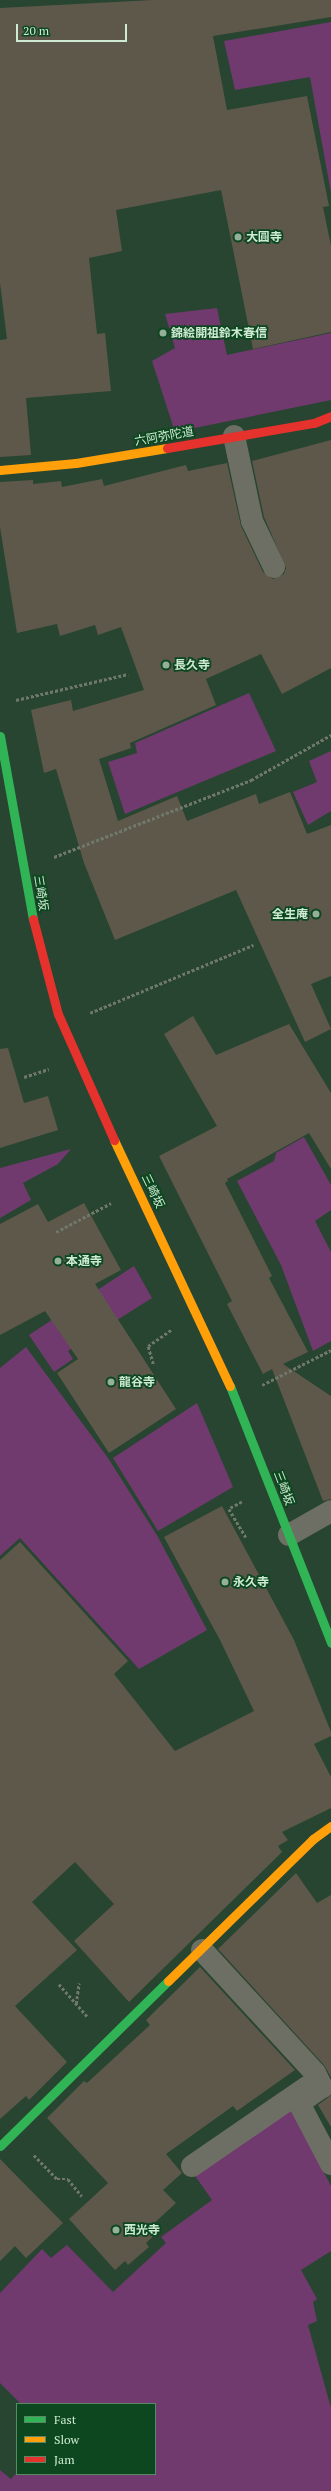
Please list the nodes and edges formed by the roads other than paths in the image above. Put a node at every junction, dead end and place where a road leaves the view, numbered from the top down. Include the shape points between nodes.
1 (331, 416) edge
2 (234, 436) junction
3 (0, 470) edge
4 (274, 567) dead end
5 (0, 736) edge
6 (331, 1511) edge
7 (289, 1535) junction
8 (331, 1643) edge
9 (331, 1826) edge
10 (202, 1950) junction
11 (325, 2087) edge
12 (0, 2146) edge
13 (331, 2164) edge
14 (192, 2166) dead end

1 - 2 main road, 六阿弥陀道 via 314,422
2 - 3 main road, 六阿弥陀道 via 76,463
2 - 4 lane via 252,521
5 - 7 main road, 三崎坂 via 37,939 62,1024 236,1398
6 - 7 lane
7 - 8 main road, 三崎坂
9 - 10 main road via 313,1839
10 - 11 lane
10 - 12 main road
11 - 13 lane via 303,2110
11 - 14 lane

